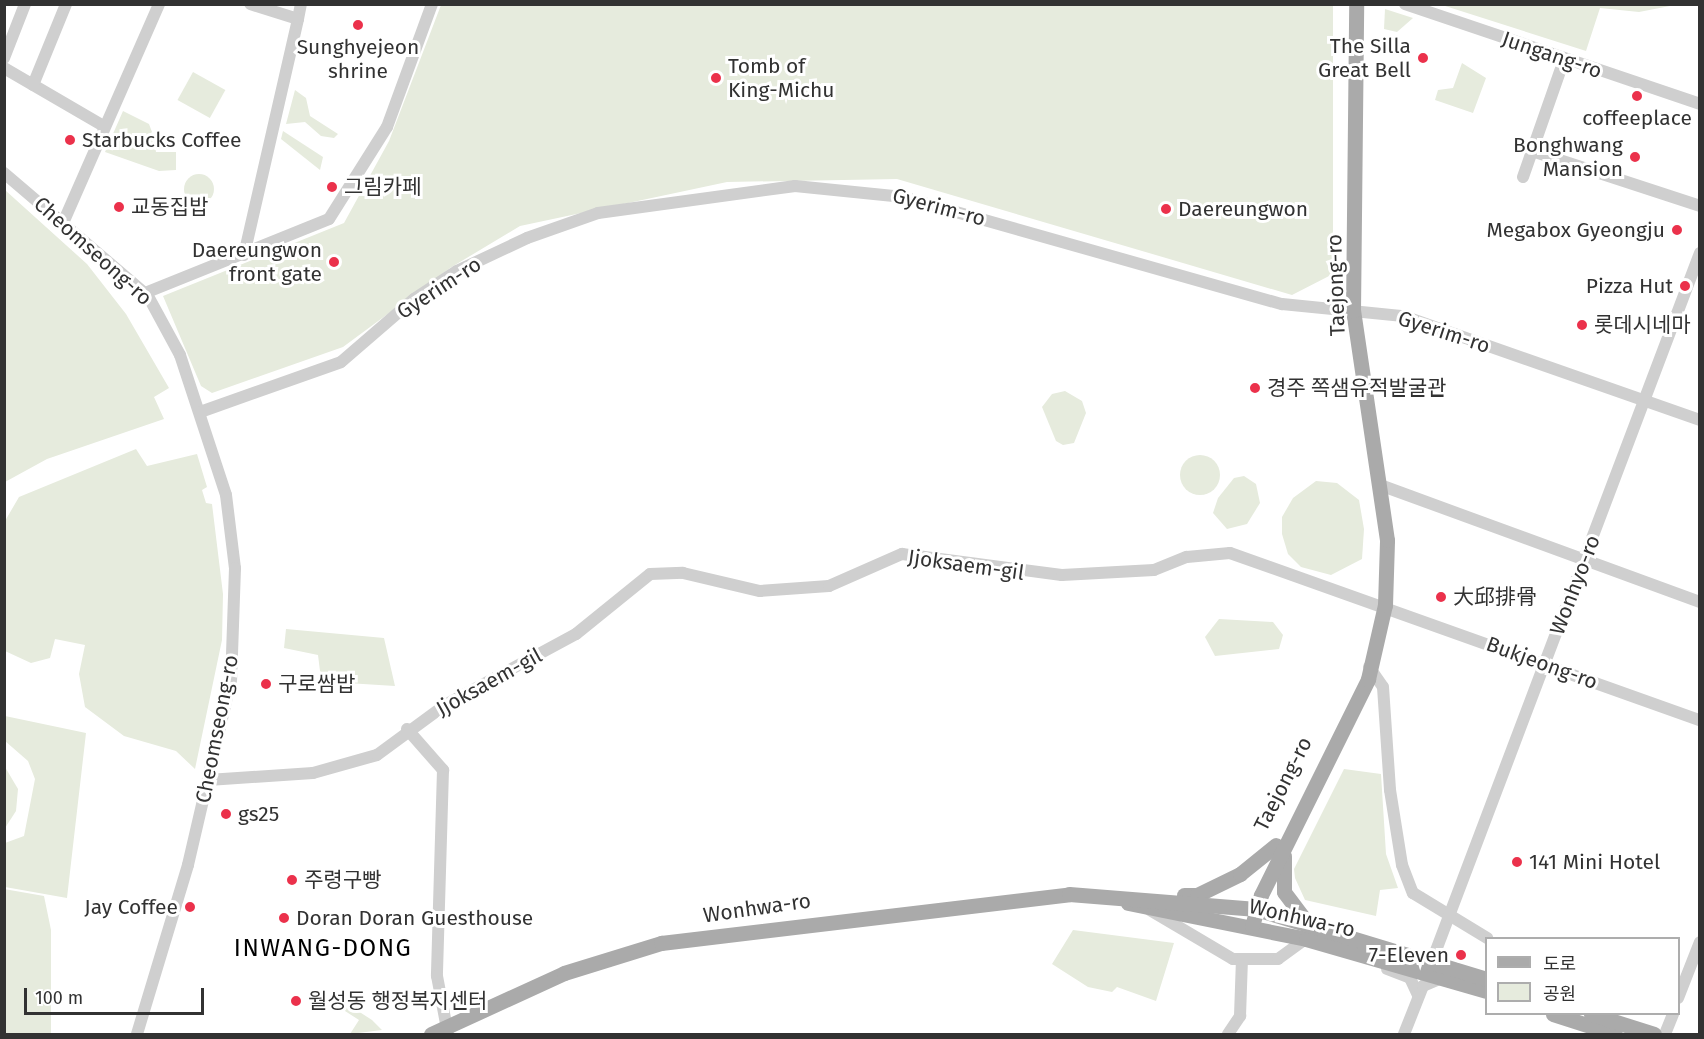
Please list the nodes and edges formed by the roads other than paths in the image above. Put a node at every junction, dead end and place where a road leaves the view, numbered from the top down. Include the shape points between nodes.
1 (25, 4) edge
2 (66, 4) edge
3 (159, 4) edge
4 (250, 4) edge
5 (301, 4) edge
6 (432, 4) edge
7 (1356, 4) edge
8 (1405, 4) edge
9 (298, 19) junction
10 (4, 58) edge
11 (1564, 60) junction
12 (4, 68) edge
13 (33, 85) junction
14 (1700, 104) edge
15 (102, 125) junction
16 (1532, 151) junction
17 (4, 173) edge
18 (1523, 177) dead end
19 (1700, 206) edge
20 (63, 223) junction
21 (1700, 253) edge
22 (244, 255) junction
23 (145, 293) junction
24 (1353, 311) junction
25 (1644, 401) junction
26 (202, 411) junction
27 (1700, 420) edge
28 (1380, 485) junction
29 (1583, 562) junction
30 (1700, 602) edge
31 (1385, 605) junction
32 (1545, 664) junction
33 (1369, 668) junction
34 (1700, 720) edge
35 (407, 729) junction
36 (208, 780) junction
37 (1280, 847) junction
38 (1106, 895) junction
39 (1252, 908) junction
40 (1150, 910) junction
41 (1450, 917) junction
42 (1308, 922) junction
43 (1248, 925) junction
44 (1485, 938) edge
45 (1306, 939) junction
46 (1335, 946) junction
47 (1698, 948) edge
48 (1242, 960) junction
49 (1431, 961) junction
50 (1444, 977) junction
51 (1485, 979) edge
52 (1485, 991) edge
53 (1680, 993) edge
54 (1418, 994) junction
55 (1555, 1015) edge
56 (1594, 1015) edge
57 (1673, 1015) edge
58 (447, 1030) edge
59 (137, 1035) edge
60 (431, 1035) edge
61 (1228, 1035) edge
62 (1404, 1035) edge
63 (1615, 1035) edge
64 (1654, 1035) edge
65 (1665, 1035) edge

1 - 10 street
2 - 13 street
3 - 15 street
4 - 9 street
5 - 9 street
6 - 22 street via 387,127 329,219
7 - 24 main road, Taejong-ro
8 - 11 street, Jungang-ro
9 - 22 street
11 - 14 street, Jungang-ro
11 - 16 street
12 - 13 street
13 - 15 street
15 - 20 street
16 - 18 street
16 - 19 street
17 - 20 street, Cheomseong-ro
20 - 23 street, Cheomseong-ro
21 - 25 street, Wonhyo-ro
22 - 23 street
23 - 26 street, Cheomseong-ro via 180,355
24 - 25 street, Gyerim-ro via 1403,316
24 - 26 street, Gyerim-ro via 1282,304 903,197 795,186 598,213 527,238 414,299 341,362
24 - 28 main road, Taejong-ro
25 - 27 street, Gyerim-ro
25 - 29 street, Wonhyo-ro
26 - 36 street, Cheomseong-ro via 226,495 235,568 231,680
28 - 29 street
28 - 31 main road, Taejong-ro via 1388,572
29 - 30 street
29 - 32 street, Wonhyo-ro
31 - 32 street, Bukjeong-ro
31 - 33 main road, Taejong-ro
31 - 35 street, Jjoksaem-gil via 1220,552 1187,557 1154,570 1062,575 902,554 829,586 760,591 663,571 650,574 576,634
32 - 34 street, Bukjeong-ro
32 - 41 street, Wonhyo-ro
33 - 37 main road, Taejong-ro via 1358,678
33 - 41 street via 1383,687 1401,865 1413,893
35 - 36 street, Jjoksaem-gil via 376,755 339,768
35 - 58 street via 443,770 437,976
36 - 59 street, Cheomseong-ro
37 - 38 main road via 1240,874 1197,895
37 - 39 main road, Taejong-ro
37 - 42 main road via 1284,892
38 - 39 main road, Wonhwa-ro
38 - 40 main road, Wonhwa-ro
38 - 58 main road, Wonhwa-ro via 871,915 662,943 564,973
39 - 42 main road, Wonhwa-ro
39 - 43 main road, Taejong-ro
40 - 43 main road, Wonhwa-ro
40 - 48 street via 1216,952
41 - 44 street
41 - 49 street, Wonhyo-ro
42 - 49 main road, Wonhwa-ro
43 - 45 main road, Wonhwa-ro
45 - 46 main road, Wonhwa-ro
45 - 48 street via 1278,960
46 - 50 main road, Wonhwa-ro
46 - 54 street via 1410,978
47 - 53 street
48 - 61 street via 1240,1016
49 - 51 main road, Wonhwa-ro
50 - 52 main road, Wonhwa-ro
50 - 54 street via 1423,986
54 - 62 street
55 - 63 main road
56 - 64 main road
57 - 65 street
58 - 60 main road, Wonhwa-ro

